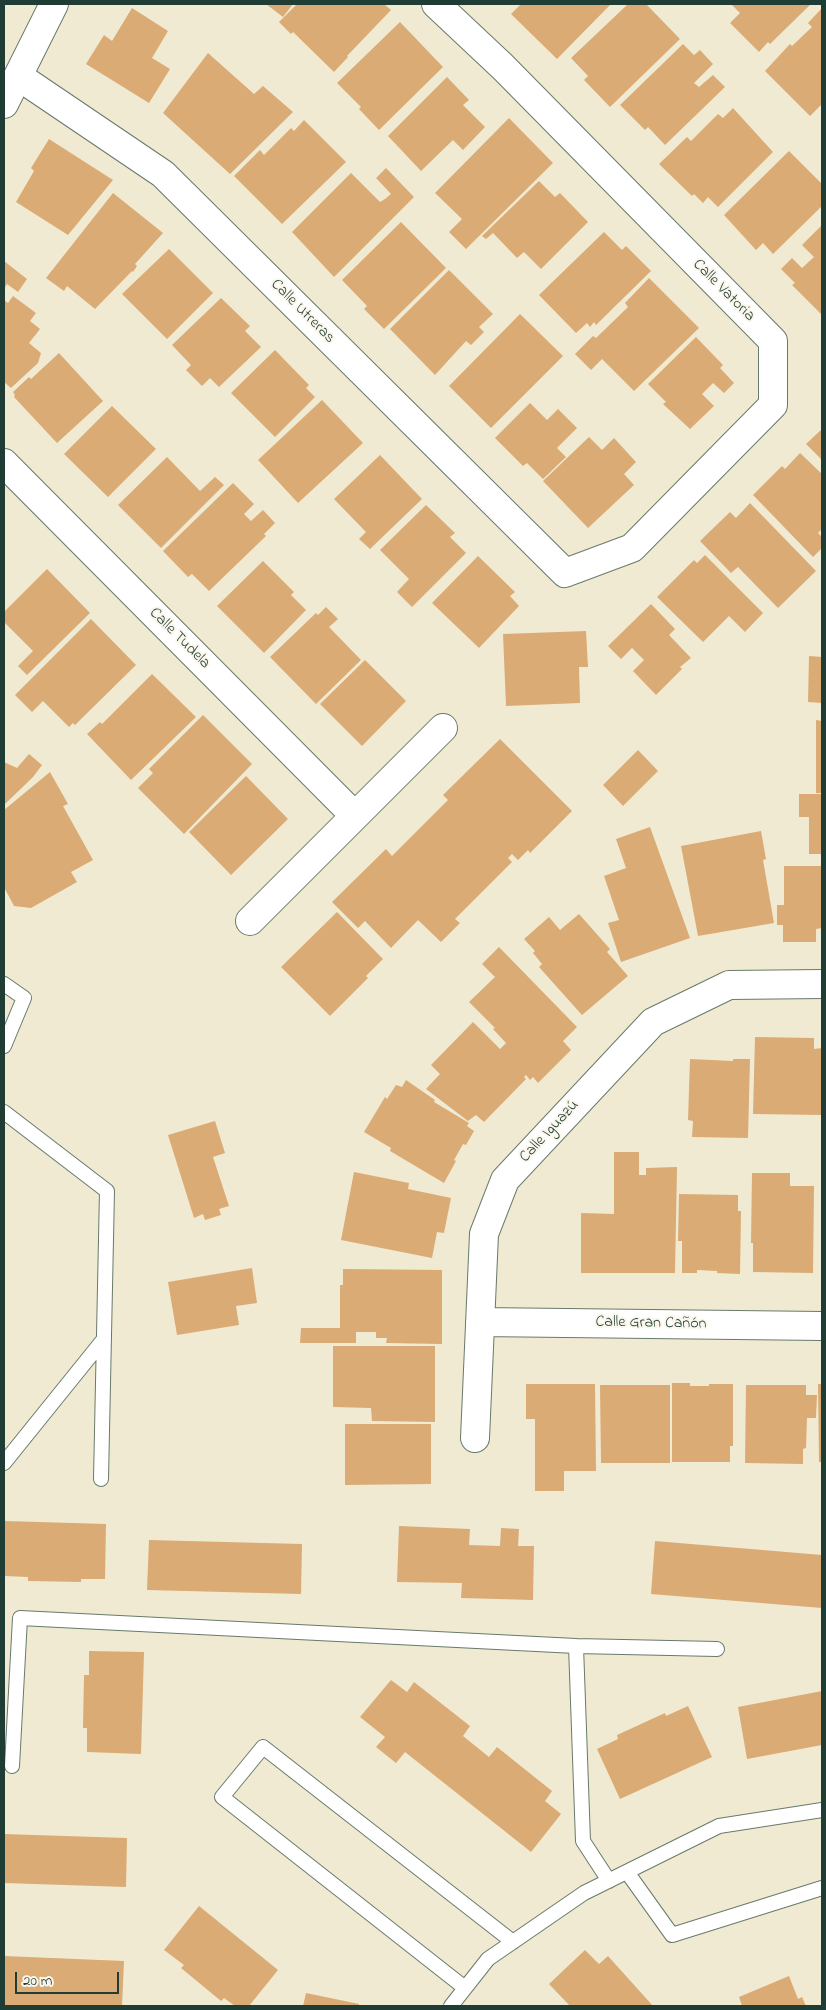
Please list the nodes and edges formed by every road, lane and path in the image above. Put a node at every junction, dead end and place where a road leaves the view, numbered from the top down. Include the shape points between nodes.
1 (54, 4) edge
2 (436, 4) edge
3 (18, 76) junction
4 (4, 104) edge
5 (4, 463) edge
6 (565, 573) joint
7 (443, 728) dead end
8 (354, 815) junction
9 (250, 921) dead end
10 (4, 984) edge
11 (822, 984) edge
12 (4, 1046) edge
13 (4, 1112) edge
14 (480, 1322) junction
15 (822, 1326) edge
16 (104, 1339) junction
17 (475, 1438) dead end
18 (4, 1463) edge
19 (100, 1479) dead end
20 (576, 1646) junction
21 (717, 1649) dead end
22 (12, 1766) dead end
23 (822, 1810) edge
24 (627, 1872) junction
25 (609, 1881) junction
26 (822, 1888) edge
27 (513, 1942) junction
28 (465, 1988) junction
29 (451, 2006) edge

1 - 3 street
2 - 6 street, Calle Vatoria via 510,74 773,341 773,405 632,548
3 - 4 street
3 - 6 street, Calle Utreras via 163,174
5 - 8 street, Calle Tudela
7 - 8 street
8 - 9 street
10 - 12 lane via 24,998
11 - 14 street, Calle Iguazú via 729,985 653,1022 505,1180 484,1234
13 - 16 lane via 107,1191
14 - 15 street, Calle Gran Cañón
14 - 17 street, Calle Iguazú
16 - 18 lane
16 - 19 lane
20 - 21 lane
20 - 22 lane via 20,1618
20 - 25 lane via 584,1840
23 - 24 lane via 719,1826
24 - 25 lane
24 - 26 lane via 672,1935
25 - 27 lane via 584,1893
27 - 28 lane via 488,1959
27 - 28 lane via 263,1747 222,1797
28 - 29 lane

